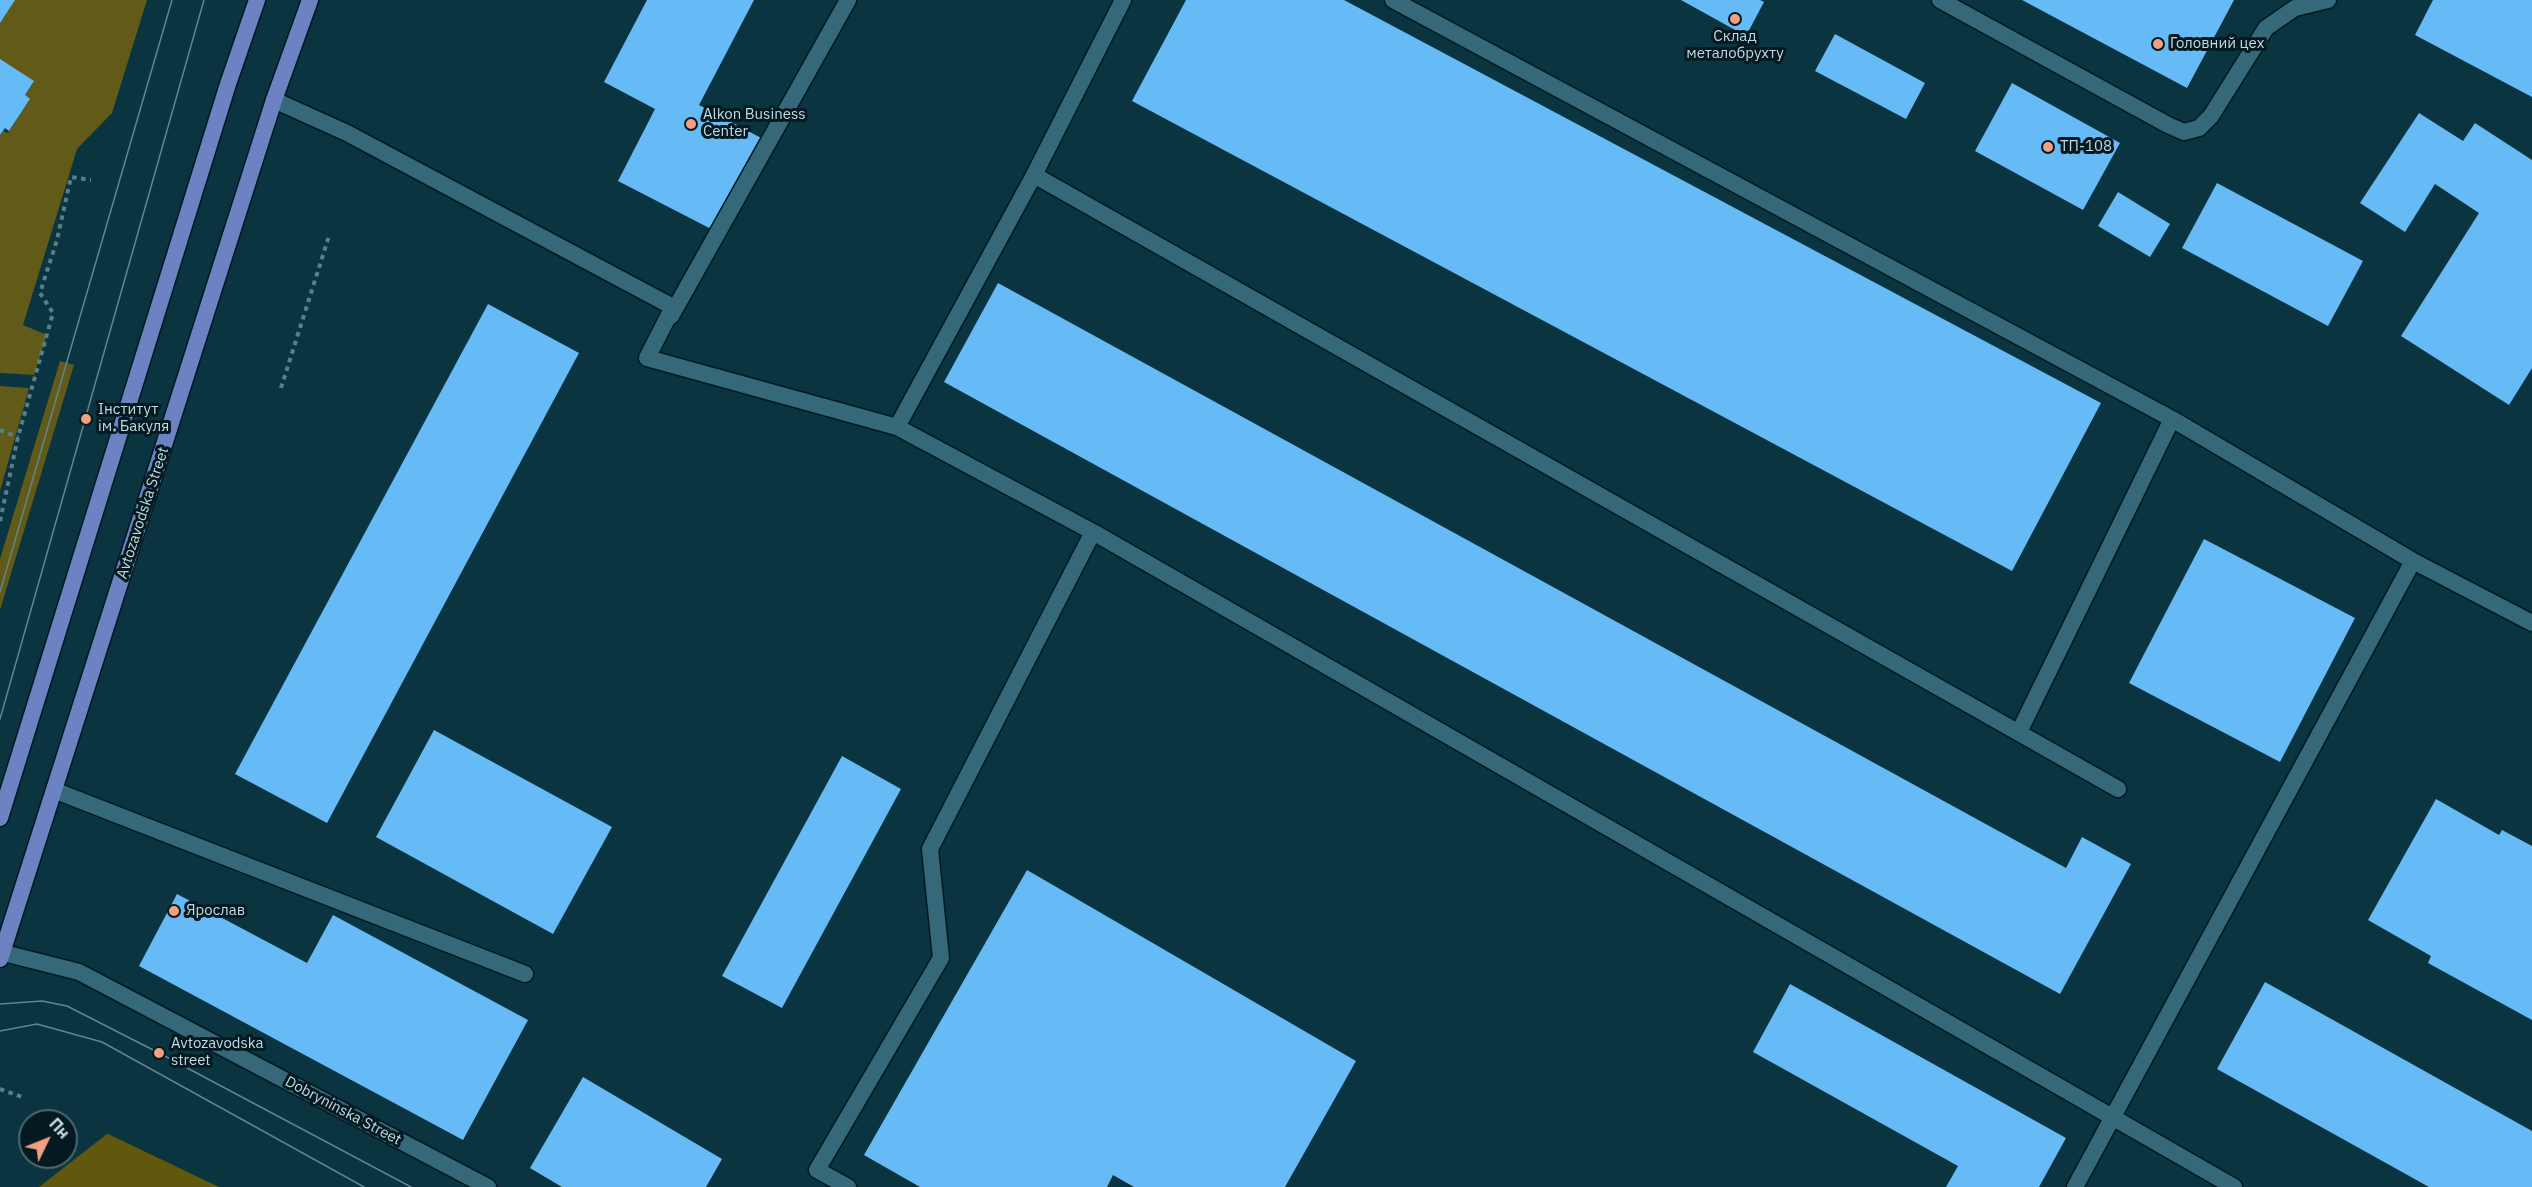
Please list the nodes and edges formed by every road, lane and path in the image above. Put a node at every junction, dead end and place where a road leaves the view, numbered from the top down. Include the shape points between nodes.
1 (257, 0) edge
2 (310, 0) edge
3 (848, 0) edge
4 (1123, 0) edge
5 (1393, 0) edge
6 (1940, 0) edge
7 (2328, 0) edge
8 (274, 100) junction
9 (1034, 175) junction
10 (91, 180) dead end
11 (329, 236) dead end
12 (647, 358) junction
13 (282, 388) dead end
14 (2172, 419) junction
15 (897, 427) junction
16 (0, 430) edge
17 (18, 437) junction
18 (0, 521) edge
19 (1093, 532) junction
20 (2414, 561) junction
21 (2532, 623) edge
22 (2019, 732) junction
23 (2118, 789) dead end
24 (56, 791) junction
25 (0, 818) edge
26 (0, 954) edge
27 (525, 974) dead end
28 (0, 1089) edge
29 (25, 1098) dead end
30 (2112, 1118) junction
31 (488, 1187) edge
32 (848, 1187) edge
33 (2075, 1187) edge
34 (2234, 1187) edge

1 - 25 main road
2 - 8 main road, Avtozavodska Street
3 - 12 street
4 - 9 street
5 - 14 street
6 - 7 street via 2184,132 2199,128 2211,116 2266,28 2295,8
8 - 12 street via 347,133 673,307
8 - 24 main road, Avtozavodska Street
9 - 15 street
9 - 22 street
10 - 17 path via 72,177 40,293 52,313
11 - 13 path
12 - 15 street
14 - 20 street
14 - 22 street
15 - 19 street
16 - 17 path
17 - 18 path
19 - 30 street
19 - 32 street via 930,849 941,958 817,1170
20 - 21 street
20 - 30 street
22 - 23 street
24 - 26 main road, Avtozavodska Street
24 - 27 street
26 - 31 street, Dobryninska Street via 80,972
28 - 29 path
30 - 33 street
30 - 34 street

